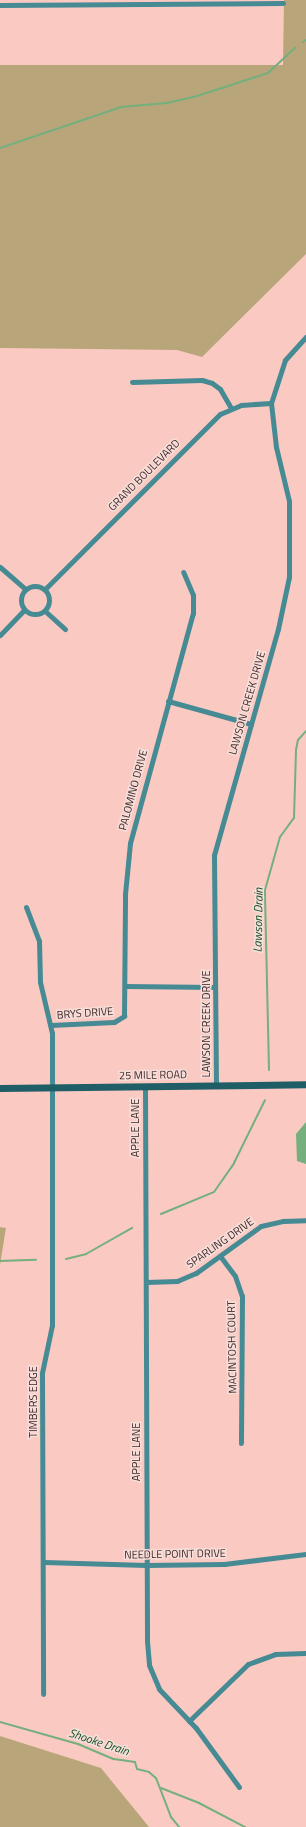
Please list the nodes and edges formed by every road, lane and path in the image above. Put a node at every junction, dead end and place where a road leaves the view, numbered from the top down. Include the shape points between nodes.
1 (141, 2) edge
2 (233, 2) edge
3 (283, 3) dead end
4 (0, 5) edge
5 (306, 337) edge
6 (132, 382) dead end
7 (271, 403) junction
8 (231, 408) junction
9 (0, 567) edge
10 (183, 572) dead end
11 (25, 589) junction
12 (45, 589) junction
13 (24, 610) junction
14 (45, 610) junction
15 (65, 629) dead end
16 (0, 635) edge
17 (168, 701) junction
18 (251, 724) junction
19 (26, 907) dead end
20 (125, 986) junction
21 (215, 987) junction
22 (120, 1020) joint
23 (51, 1025) junction
24 (306, 1084) edge
25 (216, 1085) junction
26 (145, 1086) junction
27 (51, 1087) junction
28 (0, 1088) edge
29 (306, 1220) edge
30 (220, 1256) junction
31 (146, 1282) junction
32 (241, 1443) dead end
33 (306, 1554) edge
34 (44, 1562) junction
35 (146, 1566) junction
36 (306, 1653) edge
37 (43, 1694) dead end
38 (189, 1721) junction
39 (239, 1787) dead end

1 - 2 street
1 - 4 street
2 - 3 street
5 - 7 street, LAWSON CREEK DRIVE via 285,360
6 - 8 street via 212,382 220,389
7 - 8 street, GRAND BOULEVARD
7 - 18 street, LAWSON CREEK DRIVE via 276,447 289,501 289,577 278,629
8 - 12 street, GRAND BOULEVARD via 198,433
9 - 11 street
10 - 17 street, PALOMINO DRIVE via 191,588 194,603
11 - 12 street via 36,586
11 - 13 street via 21,598
12 - 14 street via 49,598
13 - 14 street via 32,614
13 - 16 street
14 - 15 street
17 - 18 street
17 - 20 street, PALOMINO DRIVE via 130,843 125,894
18 - 21 street, LAWSON CREEK DRIVE via 214,855
19 - 23 street, TIMBERS EDGE via 38,937 40,982
20 - 21 street
20 - 22 street, PALOMINO DRIVE via 125,1010
21 - 25 street, LAWSON CREEK DRIVE
22 - 23 street, BRYS DRIVE
23 - 27 street, TIMBERS EDGE
24 - 25 street, 25 MILE ROAD
25 - 26 street, 25 MILE ROAD
26 - 27 street, 25 MILE ROAD
26 - 31 street, APPLE LANE
27 - 28 street, 25 MILE ROAD
27 - 34 street, TIMBERS EDGE via 52,1325 42,1373
29 - 30 street, SPARLING DRIVE via 283,1221 261,1226
30 - 31 street, SPARLING DRIVE via 184,1279
30 - 32 street, MACINTOSH COURT via 235,1276 242,1296
31 - 35 street, APPLE LANE
33 - 35 street, NEEDLE POINT DRIVE via 224,1564
34 - 35 street, NEEDLE POINT DRIVE
34 - 37 street, TIMBERS EDGE
35 - 38 street, APPLE LANE via 149,1665 159,1689
36 - 38 street via 275,1654 248,1664
38 - 39 street, APPLE LANE

